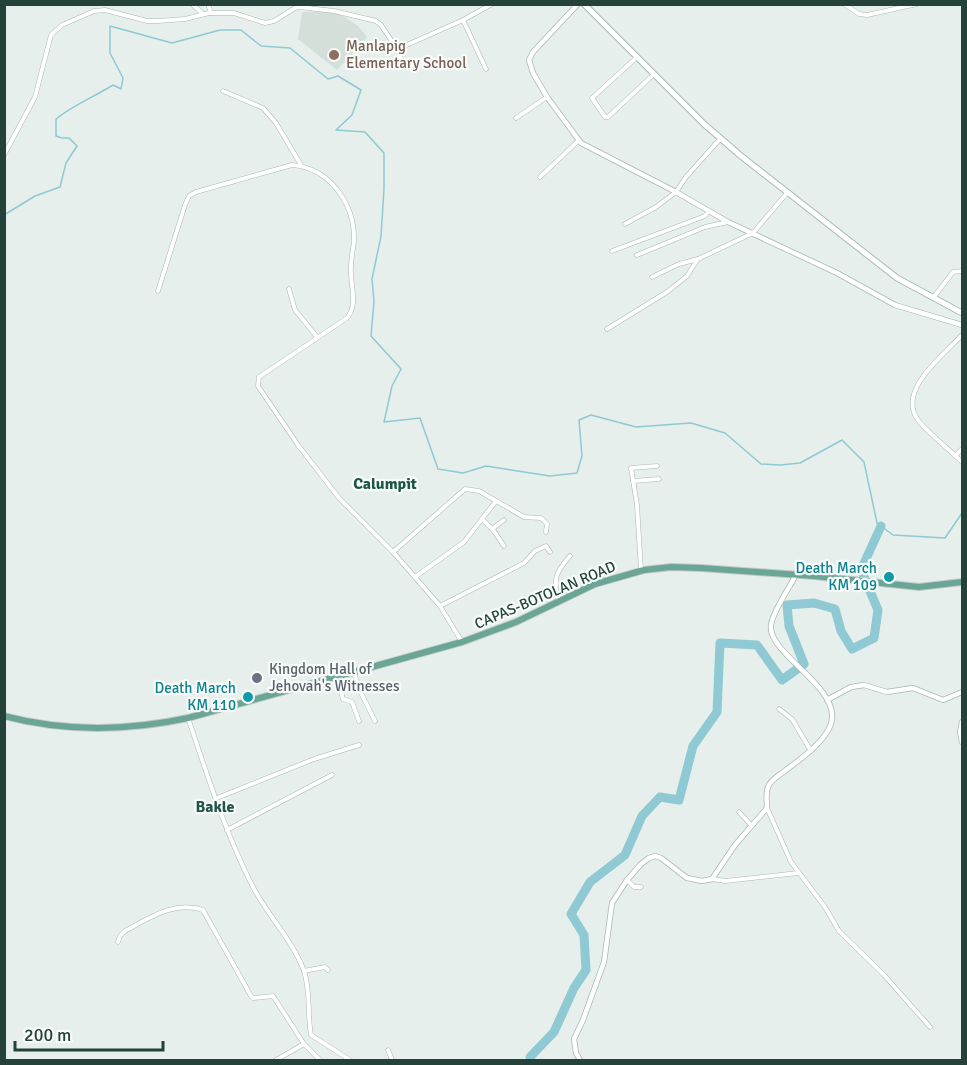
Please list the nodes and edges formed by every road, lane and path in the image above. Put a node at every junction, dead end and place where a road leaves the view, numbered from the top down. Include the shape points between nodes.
1 (192, 4) edge
2 (208, 4) edge
3 (492, 4) edge
4 (578, 4) edge
5 (584, 4) edge
6 (844, 4) edge
7 (917, 4) edge
8 (319, 7) edge
9 (590, 7) edge
10 (211, 13) junction
11 (204, 14) junction
12 (463, 20) junction
13 (397, 48) junction
14 (401, 57) dead end
15 (636, 58) junction
16 (486, 69) dead end
17 (653, 75) junction
18 (223, 91) dead end
19 (546, 97) junction
20 (516, 118) dead end
21 (720, 138) junction
22 (578, 141) junction
23 (4, 155) edge
24 (302, 166) junction
25 (540, 177) dead end
26 (676, 192) junction
27 (787, 193) junction
28 (709, 211) junction
29 (728, 222) junction
30 (625, 224) dead end
31 (753, 232) junction
32 (612, 251) dead end
33 (637, 255) dead end
34 (698, 259) junction
35 (963, 271) edge
36 (652, 277) dead end
37 (289, 289) dead end
38 (158, 291) dead end
39 (933, 298) junction
40 (963, 313) edge
41 (963, 325) edge
42 (607, 329) dead end
43 (963, 335) edge
44 (317, 337) junction
45 (957, 341) junction
46 (963, 346) edge
47 (963, 449) edge
48 (955, 456) junction
49 (963, 462) edge
50 (657, 466) dead end
51 (659, 479) dead end
52 (633, 481) junction
53 (496, 501) junction
54 (483, 520) junction
55 (504, 520) dead end
56 (492, 529) junction
57 (546, 532) dead end
58 (504, 546) dead end
59 (393, 552) junction
60 (550, 552) dead end
61 (570, 556) dead end
62 (641, 570) junction
63 (796, 575) junction
64 (415, 578) junction
65 (963, 582) edge
66 (560, 601) junction
67 (440, 606) junction
68 (462, 642) junction
69 (354, 672) junction
70 (337, 677) junction
71 (963, 692) edge
72 (827, 700) junction
73 (779, 709) dead end
74 (4, 716) edge
75 (188, 718) junction
76 (359, 722) dead end
77 (375, 722) dead end
78 (963, 722) edge
79 (963, 742) edge
80 (359, 746) dead end
81 (811, 751) junction
82 (332, 775) dead end
83 (217, 798) junction
84 (767, 808) junction
85 (740, 812) dead end
86 (752, 826) junction
87 (227, 830) junction
88 (798, 873) junction
89 (712, 879) junction
90 (627, 880) junction
91 (641, 887) dead end
92 (118, 942) dead end
93 (328, 970) dead end
94 (304, 972) junction
95 (930, 1027) dead end
96 (304, 1044) junction
97 (388, 1050) dead end
98 (276, 1060) edge
99 (320, 1060) edge
100 (347, 1060) edge
101 (392, 1060) edge
102 (580, 1060) edge

1 - 11 street
2 - 10 street
3 - 12 street
4 - 19 street via 529,58 532,73
5 - 9 main road
6 - 7 street via 867,15
8 - 10 street via 295,8 265,23 234,13
8 - 13 street via 376,21
9 - 15 main road
10 - 11 street
11 - 23 street via 147,21 99,10 57,28 50,39 35,97
12 - 13 street
12 - 16 street
13 - 14 street
15 - 17 main road
15 - 17 street via 592,98 605,117
17 - 21 main road
18 - 24 street via 263,108
19 - 20 street
19 - 22 street
21 - 26 street
21 - 27 main road
22 - 25 street
22 - 26 street
24 - 38 street via 283,167 189,196
24 - 44 street via 321,174 342,195 354,239 351,313
26 - 28 street
26 - 30 street
27 - 31 street
27 - 39 main road via 897,278
28 - 29 street
28 - 32 street via 705,216
29 - 31 street
29 - 33 street via 705,227
31 - 34 street
31 - 41 street via 895,305
34 - 36 street
34 - 42 street via 687,276 668,292
35 - 39 street via 953,272
37 - 44 street via 295,310
39 - 40 main road
43 - 45 street
44 - 59 street via 259,377 259,390 339,498
45 - 46 street
45 - 48 street via 925,374 913,394 913,411 918,420
47 - 48 street
48 - 49 street
50 - 52 street via 632,467
51 - 52 street
52 - 62 street
53 - 54 street
53 - 57 street via 524,517 541,518 547,524
53 - 59 street via 479,491 462,490
54 - 56 street
54 - 64 street via 464,542
55 - 56 street
56 - 58 street
59 - 64 street
60 - 67 street via 543,546 524,563
61 - 66 street via 557,573 555,588
62 - 63 main road, CAPAS-BOTOLAN ROAD via 671,567
62 - 66 main road, CAPAS-BOTOLAN ROAD via 594,584
63 - 65 main road, CAPAS-BOTOLAN ROAD via 930,587
63 - 72 street via 771,629 776,641
64 - 67 street
66 - 68 main road, CAPAS-BOTOLAN ROAD
67 - 68 street
68 - 69 main road, CAPAS-BOTOLAN ROAD
69 - 70 main road, CAPAS-BOTOLAN ROAD
69 - 77 street
70 - 75 main road, CAPAS-BOTOLAN ROAD
70 - 76 street via 343,699 352,702
71 - 72 street via 943,700 913,688 887,692 860,686
72 - 81 street via 831,722
73 - 81 street via 792,719
74 - 75 main road, CAPAS-BOTOLAN ROAD via 96,729
75 - 83 street
78 - 79 street
80 - 83 street via 314,759
81 - 84 street via 770,783
82 - 87 street
83 - 87 street
84 - 86 street
84 - 88 street
85 - 86 street
86 - 89 street
87 - 94 street via 253,887
88 - 89 street
88 - 95 street via 839,931
89 - 90 street via 687,878 655,856 641,864
90 - 91 street via 634,887
90 - 102 street via 612,903 604,962 574,1039
92 - 96 street via 125,931 171,909 186,906 203,910 251,996 273,996
93 - 94 street via 325,967
94 - 100 street via 311,1035
96 - 98 street
96 - 99 street
97 - 101 street

